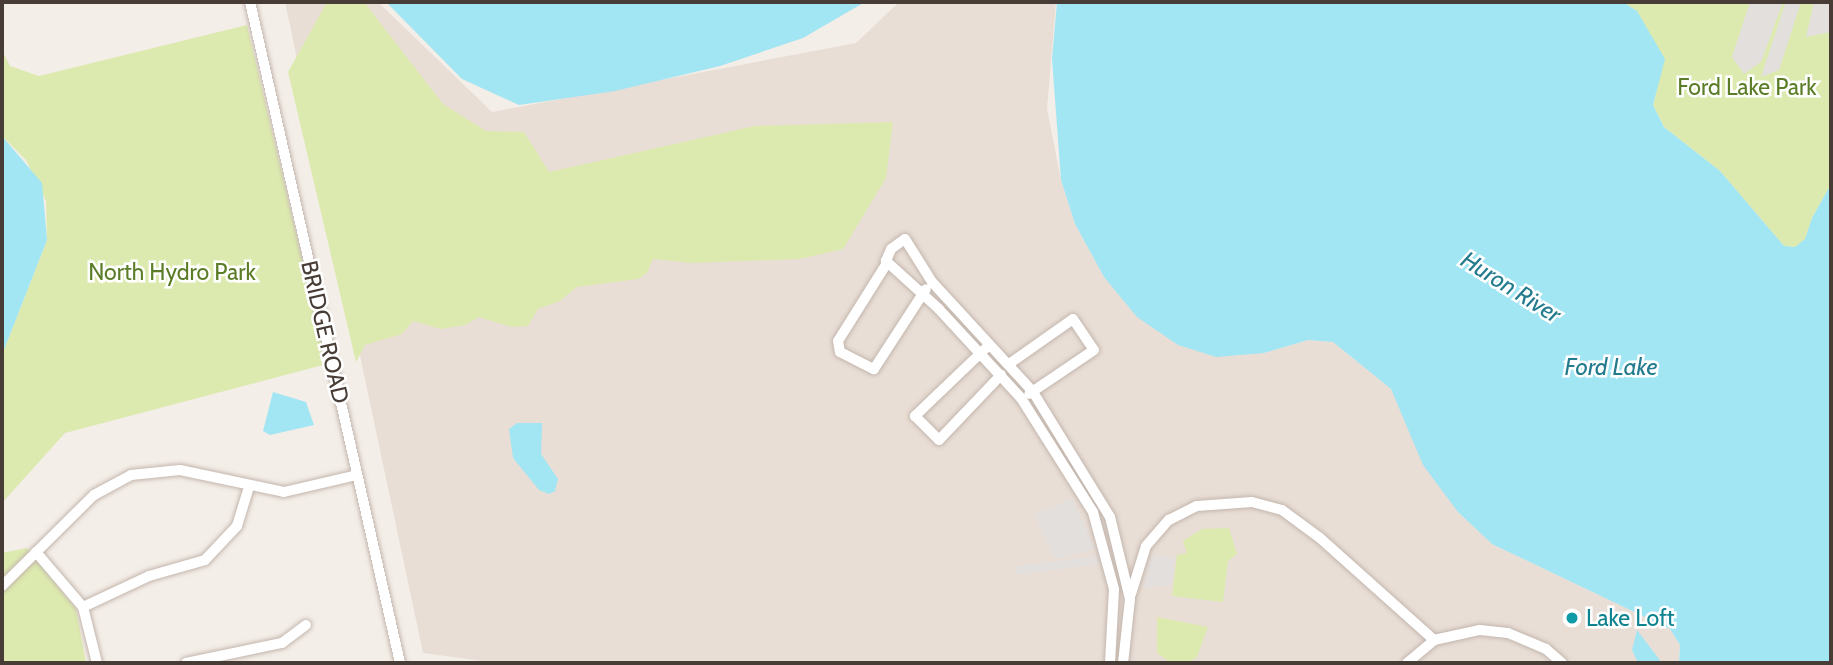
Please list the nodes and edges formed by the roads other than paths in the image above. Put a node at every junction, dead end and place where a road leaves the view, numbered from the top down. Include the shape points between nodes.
1 (250, 2) edge
2 (887, 262) junction
3 (932, 282) junction
4 (922, 293) junction
5 (992, 344) junction
6 (981, 351) junction
7 (1009, 363) junction
8 (1001, 376) junction
9 (1033, 392) junction
10 (1021, 398) junction
11 (358, 475) junction
12 (1093, 484) junction
13 (249, 488) junction
14 (1081, 490) junction
15 (36, 552) junction
16 (1122, 554) junction
17 (1110, 560) junction
18 (2, 586) edge
19 (1130, 599) junction
20 (83, 607) junction
21 (306, 625) dead end
22 (1121, 626) junction
23 (1434, 640) junction
24 (97, 663) edge
25 (186, 663) edge
26 (400, 663) edge
27 (1110, 663) edge
28 (1123, 663) edge
29 (1407, 663) edge
30 (1562, 663) edge

1 - 11 street, BRIDGE ROAD
2 - 3 street via 891,249 905,239
2 - 4 street
2 - 4 street via 838,341 840,352 874,369
3 - 4 street
3 - 5 street
4 - 6 street
5 - 6 street
5 - 7 street
6 - 8 street
6 - 8 street via 915,416 939,440
7 - 9 street
7 - 9 street via 1073,319 1094,349
8 - 10 street
9 - 10 street
9 - 12 street
10 - 14 street
11 - 13 street via 284,492
11 - 26 street, BRIDGE ROAD
12 - 14 street
12 - 16 street
13 - 15 street via 180,470 131,475 94,495
13 - 20 street via 237,526 205,560 149,576
14 - 17 street
15 - 18 street
15 - 20 street
16 - 17 street
16 - 19 street
17 - 22 street
19 - 22 street
19 - 23 street via 1146,546 1169,520 1197,506 1252,502 1282,510 1320,538
20 - 24 street
21 - 25 street via 282,643
22 - 27 street
22 - 28 street
23 - 29 street
23 - 30 street via 1480,630 1508,634 1546,649

